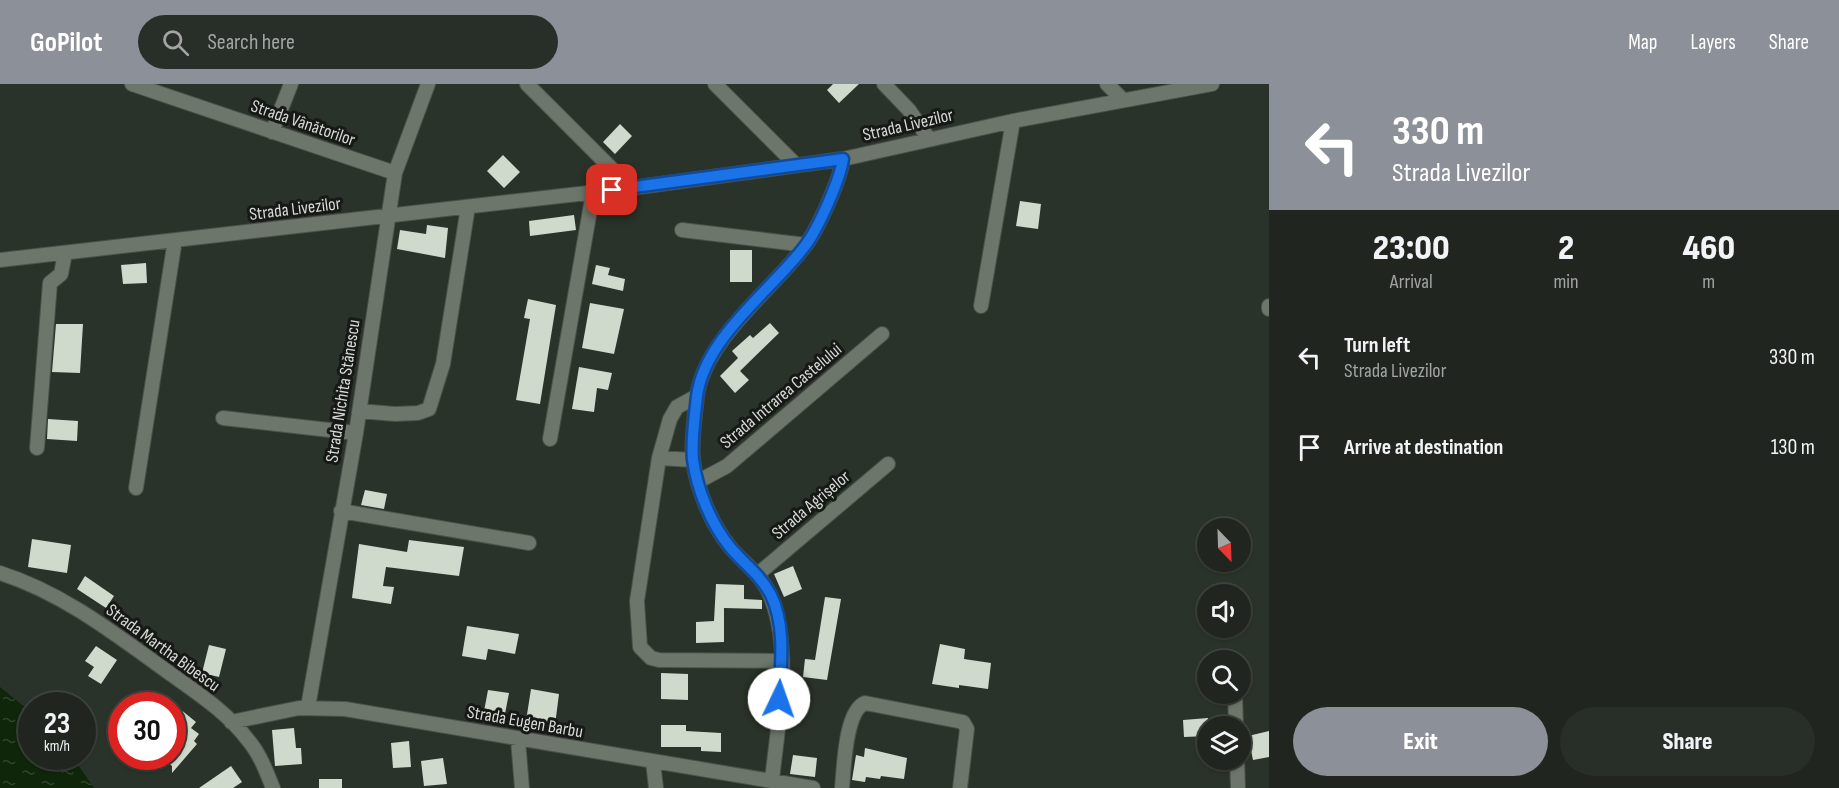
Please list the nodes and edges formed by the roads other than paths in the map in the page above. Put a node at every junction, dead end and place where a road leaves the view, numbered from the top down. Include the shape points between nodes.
1 (132, 84) edge
2 (291, 84) edge
3 (428, 84) edge
4 (527, 84) edge
5 (715, 84) edge
6 (884, 84) edge
7 (1107, 84) edge
8 (1212, 84) edge
9 (1123, 100) junction
10 (1013, 121) junction
11 (272, 132) junction
12 (929, 139) junction
13 (843, 159) junction
14 (796, 165) junction
15 (395, 173) junction
16 (631, 188) junction
17 (593, 193) junction
18 (468, 207) junction
19 (388, 216) junction
20 (682, 230) dead end
21 (175, 240) junction
22 (806, 245) junction
23 (65, 253) junction
24 (0, 261) edge
25 (981, 306) dead end
26 (882, 334) dead end
27 (698, 396) junction
28 (359, 411) junction
29 (223, 418) dead end
30 (356, 433) junction
31 (550, 439) dead end
32 (37, 448) dead end
33 (659, 458) junction
34 (693, 460) junction
35 (888, 465) dead end
36 (699, 481) junction
37 (136, 488) dead end
38 (341, 511) junction
39 (529, 543) dead end
40 (0, 573) edge
41 (758, 574) junction
42 (781, 661) junction
43 (308, 707) junction
44 (231, 722) junction
45 (518, 740) junction
46 (654, 762) junction
47 (1237, 770) edge
48 (772, 780) junction
49 (273, 788) edge
50 (522, 788) edge
51 (656, 788) edge
52 (813, 788) edge
53 (842, 788) edge
54 (960, 788) edge
55 (1238, 788) edge

1 - 11 street, Strada Vânătorilor
2 - 11 street
3 - 15 street, Strada Nichita Stănescu
4 - 16 street
5 - 14 street
6 - 12 street
7 - 9 street
8 - 9 street, Strada Livezilor
9 - 10 street, Strada Livezilor
10 - 12 street, Strada Livezilor
10 - 25 street
11 - 15 street, Strada Vânătorilor
12 - 13 street, Strada Livezilor
13 - 14 street, Strada Livezilor
13 - 22 street via 841,173
14 - 16 street, Strada Livezilor
15 - 19 street, Strada Nichita Stănescu
16 - 17 street, Strada Livezilor
17 - 18 street, Strada Livezilor
17 - 31 street
18 - 19 street, Strada Livezilor
18 - 28 street via 443,364 433,402 429,409 418,413
19 - 21 street, Strada Livezilor
19 - 28 street, Strada Nichita Stănescu
20 - 22 street
21 - 23 street, Strada Livezilor
21 - 37 street
22 - 27 street via 724,339 710,362
23 - 24 street, Strada Livezilor
23 - 32 street via 61,274 50,283
26 - 36 street, Strada Intrarea Castelului via 727,466
27 - 33 street via 677,407 670,418
27 - 34 street
28 - 30 street, Strada Nichita Stănescu
29 - 30 street
30 - 38 street, Strada Nichita Stănescu
33 - 34 street
33 - 42 street via 637,600 640,647 659,660
34 - 36 street
35 - 41 street, Strada Agrișelor
36 - 41 street via 707,511 730,547
38 - 39 street
38 - 43 street, Strada Nichita Stănescu
40 - 44 street, Strada Martha Bibescu via 76,607 201,696
41 - 42 street via 776,612
42 - 48 street
43 - 44 street, Strada Eugen Barbu
43 - 45 street, Strada Eugen Barbu via 345,709
44 - 49 street, Strada Martha Bibescu via 262,761
45 - 46 street, Strada Eugen Barbu
45 - 50 street
46 - 48 street, Strada Eugen Barbu
46 - 51 street
47 - 55 street
48 - 52 street, Strada Eugen Barbu
53 - 54 street via 851,723 855,710 865,703 963,722 967,729

